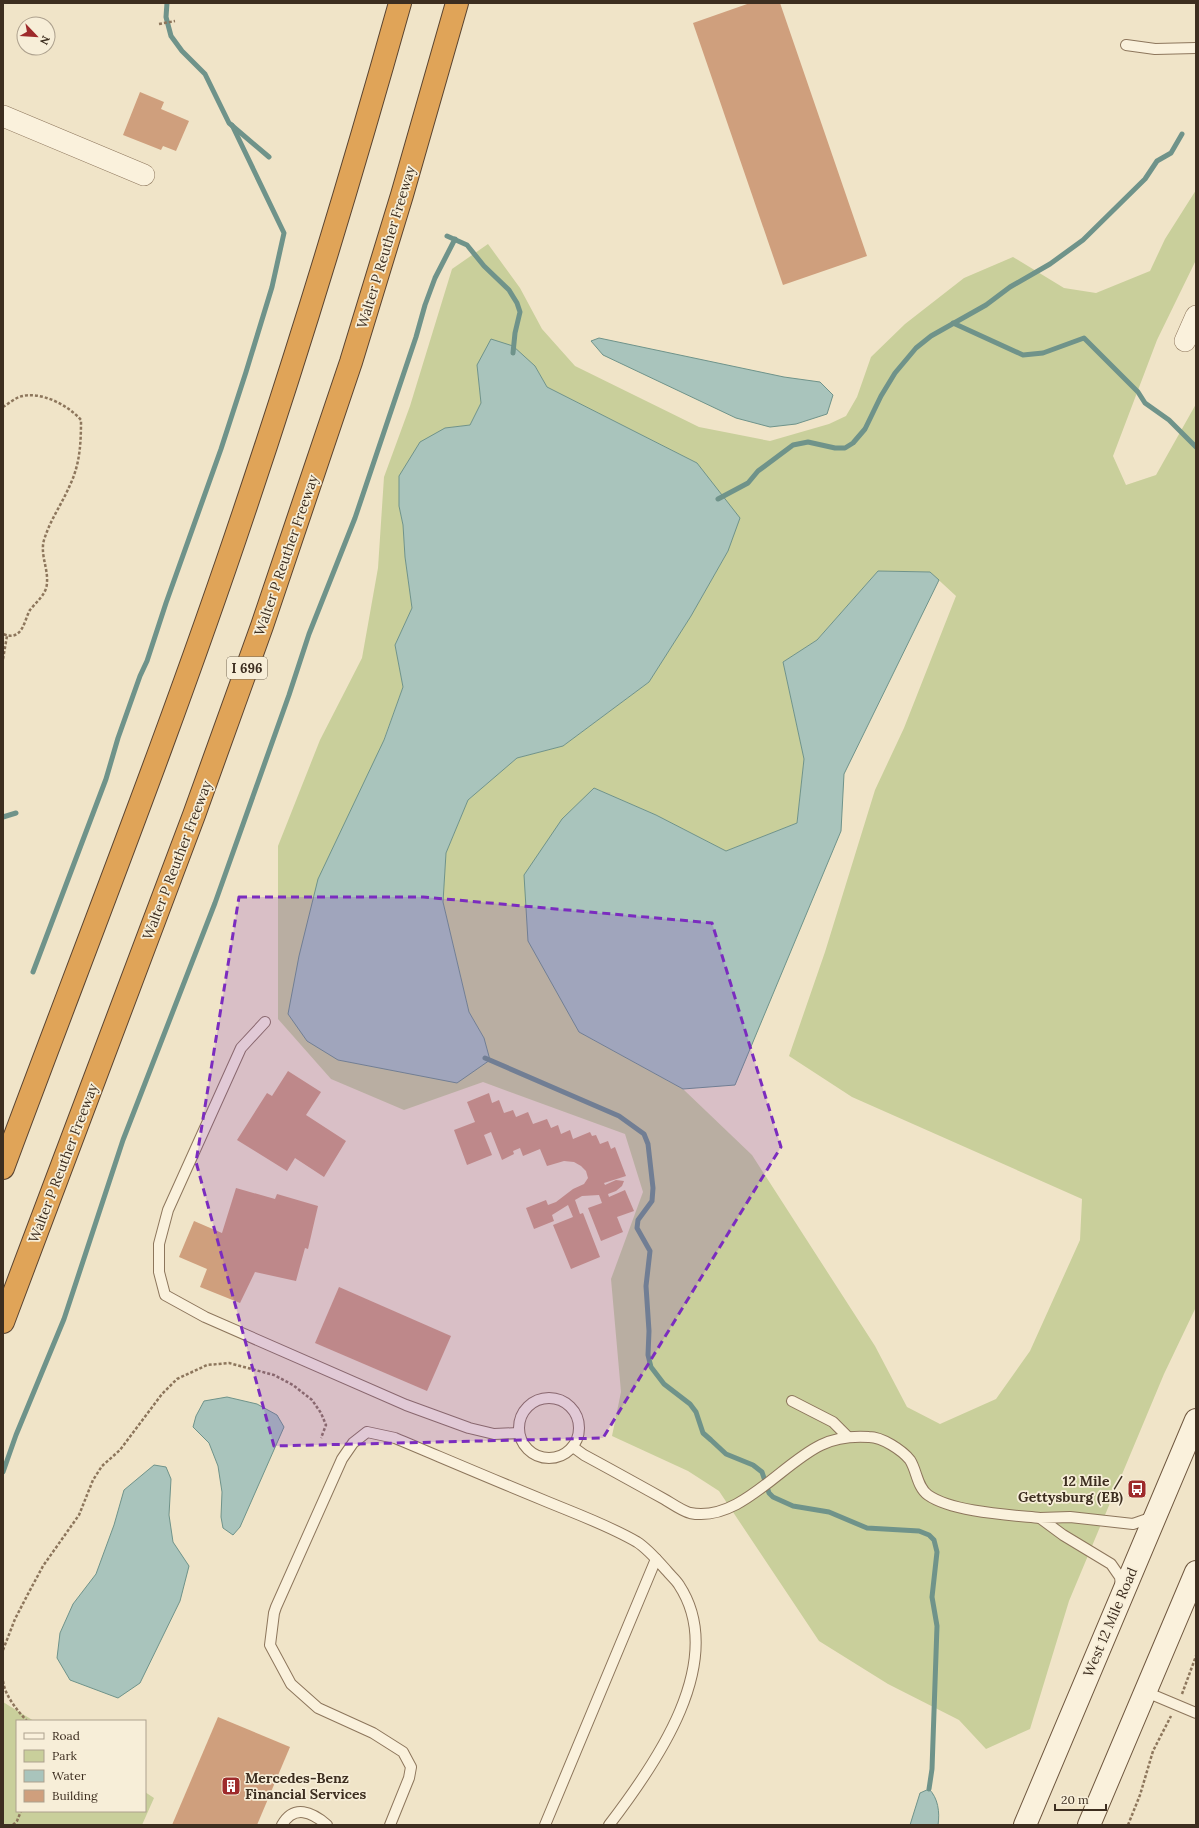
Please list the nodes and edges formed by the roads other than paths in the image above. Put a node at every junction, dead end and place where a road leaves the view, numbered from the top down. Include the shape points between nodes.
1 (400, 3) edge
2 (457, 3) edge
3 (1126, 45) dead end
4 (1196, 48) edge
5 (3, 116) edge
6 (144, 175) dead end
7 (1196, 316) edge
8 (1185, 341) dead end
9 (265, 1022) dead end
10 (3, 1168) edge
11 (3, 1322) edge
12 (792, 1401) dead end
13 (1196, 1420) edge
14 (519, 1433) junction
15 (848, 1437) junction
16 (572, 1447) junction
17 (1155, 1516) junction
18 (1040, 1518) junction
19 (656, 1558) junction
20 (1196, 1572) edge
21 (1122, 1594) junction
22 (1146, 1692) junction
23 (1196, 1713) edge
24 (282, 1825) edge
25 (327, 1825) edge
26 (390, 1825) edge
27 (545, 1825) edge
28 (609, 1825) edge
29 (1026, 1825) edge
30 (1089, 1825) edge

1 - 10 highway via 323,271 244,514 175,709
2 - 11 highway, Walter P Reuther Freeway / I 696 via 351,362 262,626 194,815
3 - 4 lane via 1155,49
5 - 6 street
7 - 8 street
9 - 14 lane via 240,1048 168,1210 159,1244 159,1272 165,1294 204,1317 406,1405 481,1431 494,1434
12 - 15 lane via 833,1422
13 - 17 main road, West 12 Mile Road
14 - 16 lane via 522,1443 529,1451 548,1459 568,1452
14 - 16 lane via 519,1423 528,1406 545,1398 554,1398 571,1407 576,1415 579,1435
15 - 16 lane via 822,1444 799,1457 740,1503 715,1513 690,1513
15 - 18 lane via 870,1437 890,1444 909,1460 918,1482 927,1494 939,1501 981,1512
17 - 18 lane via 1133,1524 1070,1517
17 - 21 main road, West 12 Mile Road
18 - 21 lane via 1111,1564 1120,1577
19 - 26 lane via 638,1543 395,1438 367,1432 353,1443 342,1459 276,1607 270,1645 291,1684 318,1708 373,1733 403,1752 411,1767 410,1773
19 - 27 lane
19 - 28 lane via 679,1585 690,1608 696,1637 696,1662 688,1690 663,1746 635,1792
20 - 22 main road
21 - 29 main road, West 12 Mile Road
22 - 23 lane
22 - 30 main road
24 - 25 lane via 294,1812 306,1812

